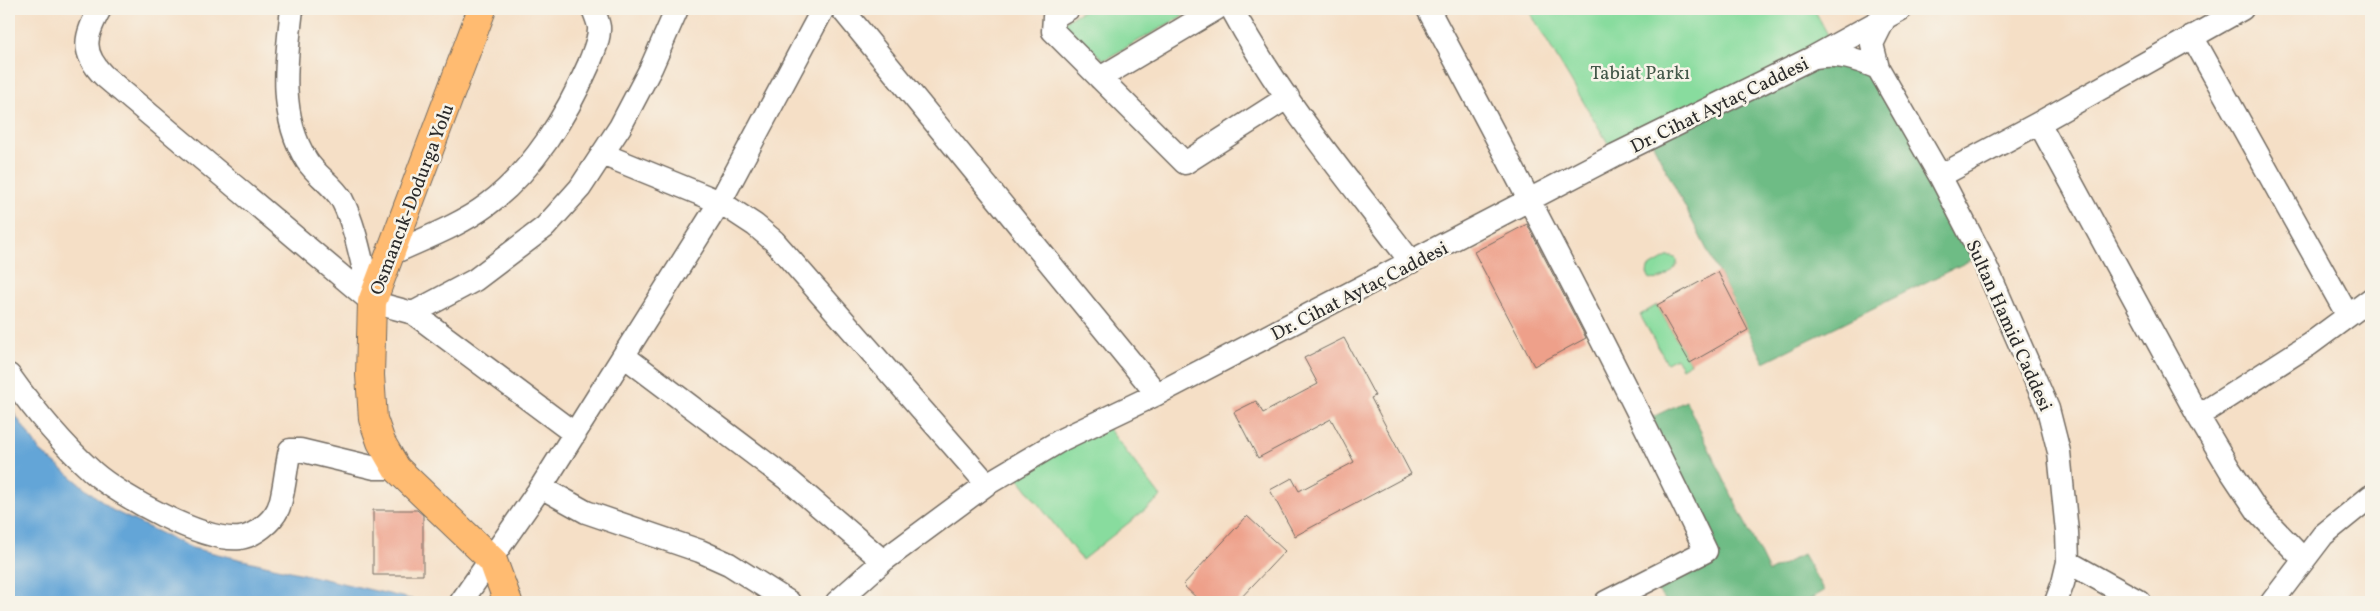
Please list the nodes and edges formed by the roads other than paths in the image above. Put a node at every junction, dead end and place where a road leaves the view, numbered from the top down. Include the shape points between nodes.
1 (100, 9) edge
2 (292, 9) edge
3 (482, 9) edge
4 (593, 9) edge
5 (677, 9) edge
6 (823, 9) edge
7 (842, 9) edge
8 (1068, 9) edge
9 (1216, 9) edge
10 (1232, 9) edge
11 (1428, 9) edge
12 (2242, 9) edge
13 (1893, 13) edge
14 (2192, 36) junction
15 (1812, 58) junction
16 (1878, 68) junction
17 (1100, 78) junction
18 (1288, 97) junction
19 (2039, 123) junction
20 (602, 154) junction
21 (1940, 176) junction
22 (1531, 200) junction
23 (720, 202) junction
24 (391, 254) junction
25 (1411, 262) junction
26 (2371, 299) edge
27 (372, 302) junction
28 (413, 313) junction
29 (2348, 316) junction
30 (624, 356) junction
31 (9, 375) edge
32 (1157, 394) junction
33 (2198, 416) junction
34 (575, 434) junction
35 (396, 468) junction
36 (987, 484) junction
37 (541, 487) junction
38 (2371, 496) edge
39 (491, 559) junction
40 (2304, 560) junction
41 (883, 561) junction
42 (2068, 562) junction
43 (461, 602) edge
44 (508, 602) edge
45 (788, 602) edge
46 (837, 602) edge
47 (1606, 602) edge
48 (2056, 602) edge
49 (2140, 602) edge
50 (2272, 602) edge

1 - 27 street via 90,26 87,42 93,66
2 - 27 street via 286,59 286,91 292,124 306,160 333,188 348,214
3 - 24 main road, Osmancık-Dodurga Yolu
4 - 24 street via 599,28 594,50 566,112 536,154 486,206
5 - 20 street via 651,68
6 - 23 street
7 - 32 street
8 - 17 street via 1054,17 1053,31
9 - 17 street
10 - 18 street via 1248,39
11 - 22 street
12 - 14 street
13 - 15 street, Dr. Cihat Aytaç Caddesi
13 - 16 street, Sultan Hamid Caddesi via 1872,44
14 - 19 street
14 - 29 street
15 - 16 street via 1837,55
15 - 22 street, Dr. Cihat Aytaç Caddesi
16 - 21 street, Sultan Hamid Caddesi
17 - 18 street via 1185,163
18 - 25 street
19 - 21 street
19 - 33 street
20 - 23 street
20 - 28 street via 580,188 545,227 475,280
21 - 42 street, Sultan Hamid Caddesi via 1981,256 2048,409 2063,484
22 - 25 street, Dr. Cihat Aytaç Caddesi
22 - 47 street via 1644,421 1706,551
23 - 30 street
23 - 36 street via 755,225 790,258
24 - 27 main road, Osmancık-Dodurga Yolu
25 - 32 street, Dr. Cihat Aytaç Caddesi
26 - 29 street
27 - 28 street
27 - 35 main road, Osmancık-Dodurga Yolu via 370,375 373,419 381,442
28 - 34 street
29 - 33 street
30 - 34 street
30 - 41 street via 791,482
31 - 35 street via 32,408 95,474 169,519 220,537 241,538 262,528 278,509 290,450 375,468
32 - 36 street, Dr. Cihat Aytaç Caddesi via 1063,439
33 - 40 street via 2258,512
34 - 37 street
35 - 39 main road, Osmancık-Dodurga Yolu
36 - 41 street, Dr. Cihat Aytaç Caddesi
37 - 39 street
37 - 45 street via 586,512 729,564
38 - 40 street via 2323,535
39 - 43 street
39 - 44 main road
40 - 50 street
41 - 46 street, Dr. Cihat Aytaç Caddesi
42 - 48 street, Sultan Hamid Caddesi
42 - 49 street

